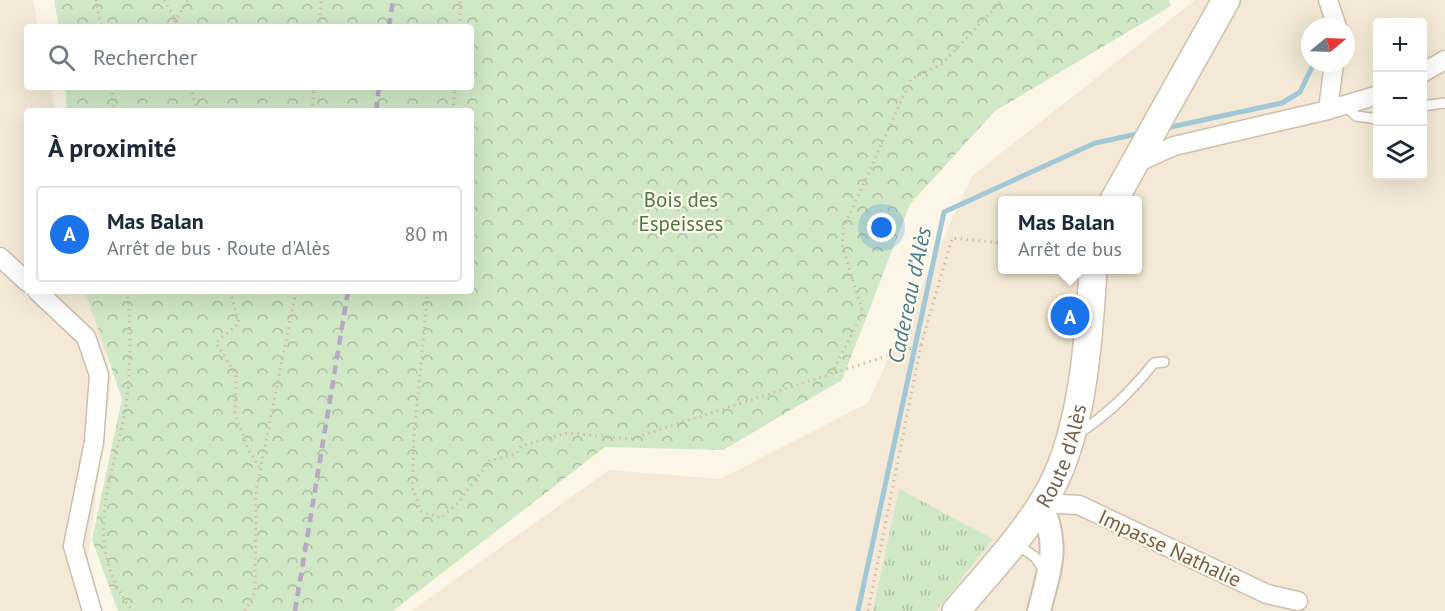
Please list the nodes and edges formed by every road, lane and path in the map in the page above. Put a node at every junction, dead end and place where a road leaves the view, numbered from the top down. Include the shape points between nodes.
1 (96, 0) edge
2 (164, 0) edge
3 (188, 0) edge
4 (321, 0) edge
5 (460, 0) edge
6 (1002, 0) edge
7 (1226, 0) edge
8 (1330, 1) edge
9 (175, 18) junction
10 (1335, 18) edge
11 (100, 24) edge
12 (172, 24) edge
13 (178, 24) edge
14 (319, 24) edge
15 (460, 24) edge
16 (1445, 60) edge
17 (1335, 72) edge
18 (1424, 72) edge
19 (113, 90) edge
20 (191, 90) edge
21 (314, 90) edge
22 (455, 90) edge
23 (1373, 96) edge
24 (1445, 103) edge
25 (1427, 105) edge
26 (113, 108) edge
27 (197, 108) edge
28 (312, 108) edge
29 (453, 108) edge
30 (1337, 108) junction
31 (1373, 118) edge
32 (1140, 154) junction
33 (1117, 196) edge
34 (998, 243) edge
35 (0, 257) edge
36 (1093, 274) edge
37 (24, 279) edge
38 (40, 294) edge
39 (127, 294) edge
40 (231, 294) edge
41 (295, 294) edge
42 (428, 294) edge
43 (921, 345) junction
44 (1164, 362) dead end
45 (831, 374) junction
46 (1070, 438) junction
47 (260, 469) junction
48 (1041, 503) junction
49 (1004, 552) junction
50 (1047, 576) junction
51 (1298, 601) dead end
52 (92, 611) edge
53 (134, 611) edge
54 (245, 611) edge
55 (868, 611) edge
56 (956, 611) edge
57 (1039, 611) edge

1 - 11 path
2 - 9 path
3 - 9 path
4 - 14 path
5 - 15 path
6 - 45 path via 942,64 911,80 848,217 842,245 863,313
7 - 32 main road
8 - 10 street
9 - 12 path
9 - 13 path
16 - 18 street
17 - 30 street
19 - 26 path
20 - 27 path
21 - 28 path
22 - 29 path
23 - 30 street
24 - 25 lane
30 - 31 lane
30 - 32 street
32 - 33 main road
34 - 43 path via 952,238
35 - 37 street
36 - 46 main road, Route d'Alès via 1089,343
38 - 52 street via 86,337 99,375 94,442 73,546
39 - 53 path via 126,405 102,518 106,562 124,602
40 - 47 path via 239,323 216,343 236,375 235,413
41 - 47 path
42 - 45 path via 412,487 421,511 441,518 458,503 489,461 516,454 521,446 567,433 631,439
43 - 45 path
43 - 55 path
44 - 46 lane via 1154,363 1129,394 1096,423
46 - 48 main road, Route d'Alès via 1052,487
47 - 54 path via 255,491 255,592
48 - 49 main road, Route d'Alès
48 - 50 street via 1051,527 1053,553
48 - 51 street, Impasse Nathalie via 1079,505 1267,594
49 - 50 lane via 1022,548 1035,557
49 - 56 main road, Route d'Alès
50 - 57 street

